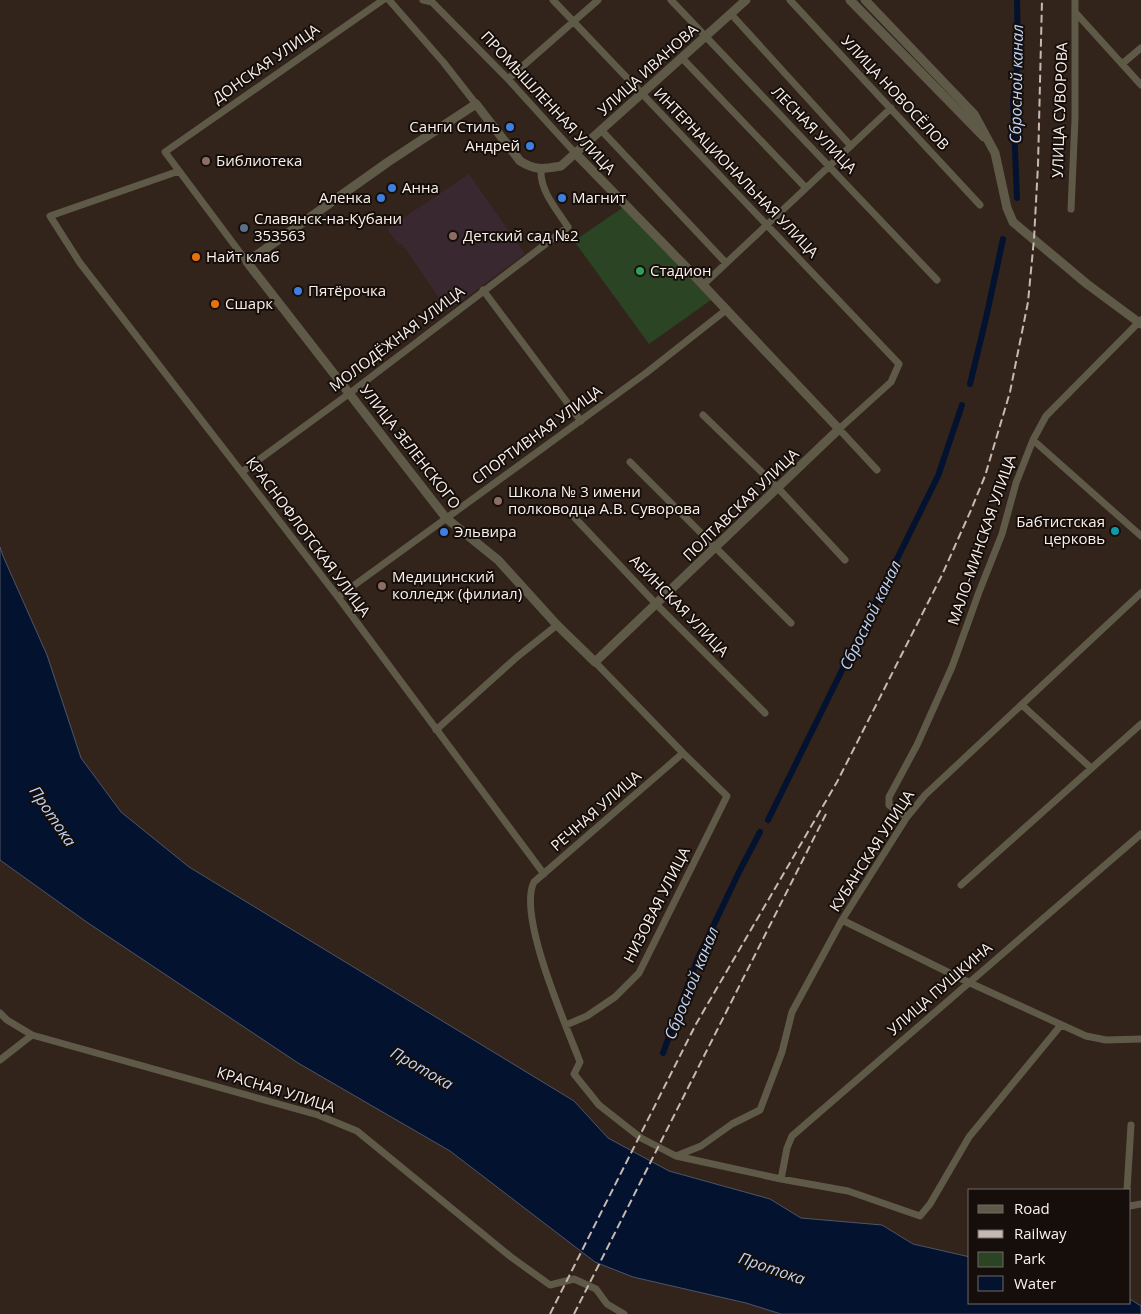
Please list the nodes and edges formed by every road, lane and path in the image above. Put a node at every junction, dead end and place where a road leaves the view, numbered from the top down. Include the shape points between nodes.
1 (383, 0) edge
2 (389, 0) edge
3 (423, 0) edge
4 (553, 0) edge
5 (598, 0) edge
6 (671, 0) edge
7 (746, 0) edge
8 (790, 0) edge
9 (850, 0) edge
10 (865, 0) edge
11 (1075, 0) edge
12 (1075, 12) junction
13 (731, 14) junction
14 (574, 22) junction
15 (706, 36) junction
16 (1141, 48) edge
17 (682, 58) junction
18 (1122, 64) junction
19 (508, 79) junction
20 (1141, 85) edge
21 (642, 94) junction
22 (476, 104) junction
23 (891, 108) junction
24 (974, 114) junction
25 (967, 121) junction
26 (602, 131) junction
27 (990, 142) junction
28 (851, 146) junction
29 (165, 152) joint
30 (576, 154) junction
31 (830, 166) junction
32 (179, 170) junction
33 (541, 170) junction
34 (806, 188) junction
35 (980, 206) dead end
36 (1071, 209) dead end
37 (766, 226) junction
38 (247, 262) junction
39 (726, 263) junction
40 (937, 280) dead end
41 (703, 285) junction
42 (483, 290) junction
43 (726, 310) junction
44 (1140, 322) edge
45 (899, 364) joint
46 (350, 392) junction
47 (703, 415) dead end
48 (581, 421) junction
49 (839, 429) junction
50 (1033, 440) junction
51 (630, 462) dead end
52 (878, 470) dead end
53 (242, 472) junction
54 (778, 488) junction
55 (446, 518) junction
56 (574, 518) dead end
57 (1141, 536) edge
58 (716, 548) junction
59 (845, 560) dead end
60 (1141, 593) edge
61 (338, 598) junction
62 (657, 605) junction
63 (791, 623) dead end
64 (557, 625) junction
65 (595, 662) junction
66 (1022, 705) junction
67 (765, 713) dead end
68 (1141, 724) edge
69 (436, 730) junction
70 (683, 753) junction
71 (1092, 768) junction
72 (727, 796) joint
73 (907, 817) junction
74 (1141, 834) edge
75 (544, 874) junction
76 (961, 885) dead end
77 (842, 920) junction
78 (968, 982) junction
79 (0, 1013) edge
80 (566, 1025) junction
81 (1061, 1025) junction
82 (32, 1035) junction
83 (1141, 1039) edge
84 (0, 1060) edge
85 (1130, 1125) dead end
86 (676, 1156) junction
87 (781, 1179) junction
88 (1127, 1189) edge
89 (624, 1314) edge

1 - 29 street, ДОНСКАЯ УЛИЦА
2 - 22 street
3 - 19 street, ПРОМЫШЛЕННАЯ УЛИЦА via 432,2
4 - 14 street, ИНТЕРНАЦИОНАЛЬНАЯ УЛИЦА
5 - 14 street
6 - 15 street, ЛЕСНАЯ УЛИЦА
7 - 13 street, УЛИЦА ИВАНОВА
8 - 23 street, УЛИЦА НОВОСЁЛОВ
9 - 25 street
10 - 24 street
11 - 12 street, УЛИЦА СУВОРОВА
12 - 18 street
12 - 36 street, УЛИЦА СУВОРОВА
13 - 15 street, УЛИЦА ИВАНОВА
13 - 28 street
14 - 19 street
14 - 21 street, ИНТЕРНАЦИОНАЛЬНАЯ УЛИЦА
15 - 17 street, УЛИЦА ИВАНОВА
15 - 31 street, ЛЕСНАЯ УЛИЦА
16 - 18 street
17 - 21 street, УЛИЦА ИВАНОВА
17 - 34 street
18 - 20 street
19 - 30 street, ПРОМЫШЛЕННАЯ УЛИЦА
21 - 26 street, УЛИЦА ИВАНОВА
21 - 37 street, ИНТЕРНАЦИОНАЛЬНАЯ УЛИЦА
22 - 33 street via 520,162
22 - 38 street
23 - 28 street
23 - 35 street, УЛИЦА НОВОСЁЛОВ
24 - 25 street via 974,122
24 - 27 street
25 - 27 street
26 - 30 street, УЛИЦА ИВАНОВА
26 - 39 street
27 - 44 street via 1013,222 1087,284
28 - 31 street
29 - 32 street, УЛИЦА ЗЕЛЕНСКОГО
30 - 33 street, УЛИЦА ИВАНОВА via 561,166
30 - 41 street, ПРОМЫШЛЕННАЯ УЛИЦА
31 - 34 street
31 - 40 street, ЛЕСНАЯ УЛИЦА
32 - 38 street, УЛИЦА ЗЕЛЕНСКОГО
32 - 53 street, КРАСНОФЛОТСКАЯ УЛИЦА via 50,216 80,263
33 - 42 street, МОЛОДЁЖНАЯ УЛИЦА via 540,180 568,227
34 - 37 street
37 - 39 street
37 - 45 street, ИНТЕРНАЦИОНАЛЬНАЯ УЛИЦА
38 - 46 street, УЛИЦА ЗЕЛЕНСКОГО
39 - 41 street
41 - 43 street, ПРОМЫШЛЕННАЯ УЛИЦА
42 - 46 street, МОЛОДЁЖНАЯ УЛИЦА
42 - 48 street
43 - 48 street, СПОРТИВНАЯ УЛИЦА
43 - 49 street, ПРОМЫШЛЕННАЯ УЛИЦА
44 - 50 street, МАЛО-МИНСКАЯ УЛИЦА via 1046,416
45 - 49 street, ПОЛТАВСКАЯ УЛИЦА via 891,382
46 - 53 street, МОЛОДЁЖНАЯ УЛИЦА
46 - 55 street, УЛИЦА ЗЕЛЕНСКОГО
47 - 54 street
48 - 55 street, СПОРТИВНАЯ УЛИЦА
49 - 52 street, ПРОМЫШЛЕННАЯ УЛИЦА
49 - 54 street, ПОЛТАВСКАЯ УЛИЦА
50 - 57 street
50 - 73 street, МАЛО-МИНСКАЯ УЛИЦА via 952,667 917,745 889,797 889,805
51 - 58 street
53 - 61 street, КРАСНОФЛОТСКАЯ УЛИЦА
54 - 58 street, ПОЛТАВСКАЯ УЛИЦА
54 - 59 street
55 - 61 street, СПОРТИВНАЯ УЛИЦА
55 - 64 street, УЛИЦА ЗЕЛЕНСКОГО via 498,560
56 - 62 street, АБИНСКАЯ УЛИЦА
58 - 62 street, ПОЛТАВСКАЯ УЛИЦА
58 - 63 street
60 - 66 street, КУБАНСКАЯ УЛИЦА
61 - 69 street, КРАСНОФЛОТСКАЯ УЛИЦА
62 - 65 street, ПОЛТАВСКАЯ УЛИЦА
62 - 67 street, АБИНСКАЯ УЛИЦА
64 - 65 street, УЛИЦА ЗЕЛЕНСКОГО
64 - 69 street via 517,656
65 - 70 street, УЛИЦА ЗЕЛЕНСКОГО
66 - 71 street
66 - 73 street, КУБАНСКАЯ УЛИЦА via 925,795
68 - 71 street
69 - 75 street, КРАСНОФЛОТСКАЯ УЛИЦА
70 - 72 street, УЛИЦА ЗЕЛЕНСКОГО
70 - 75 street, РЕЧНАЯ УЛИЦА
71 - 76 street
72 - 80 street, НИЗОВАЯ УЛИЦА via 639,973 615,997 587,1016
73 - 77 street, КУБАНСКАЯ УЛИЦА
74 - 78 street, УЛИЦА ПУШКИНА
75 - 80 street, РЕЧНАЯ УЛИЦА via 534,882 530,891 533,932
77 - 78 street
77 - 86 street, КУБАНСКАЯ УЛИЦА via 792,1012 782,1052 760,1110 732,1124 701,1146
78 - 81 street
78 - 87 street, УЛИЦА ПУШКИНА via 792,1136
79 - 82 street, КРАСНАЯ УЛИЦА
80 - 86 street via 580,1062 574,1074 599,1106 641,1138
81 - 83 street via 1086,1036 1106,1040
81 - 87 street via 969,1137 920,1216 848,1191
82 - 84 street
82 - 89 street, КРАСНАЯ УЛИЦА via 318,1115 357,1131 550,1285 574,1279 596,1289 606,1304
85 - 88 street
86 - 87 street

